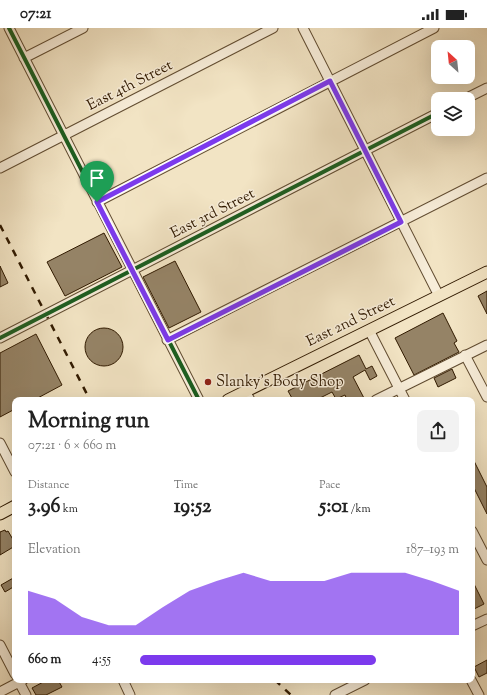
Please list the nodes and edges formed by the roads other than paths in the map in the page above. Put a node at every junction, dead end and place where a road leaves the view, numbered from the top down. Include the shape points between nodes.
1 (9, 28) edge
2 (83, 28) edge
3 (273, 28) edge
4 (303, 28) edge
5 (434, 28) edge
6 (24, 58) junction
7 (330, 81) junction
8 (487, 88) edge
9 (475, 94) edge
10 (431, 116) edge
11 (63, 136) junction
12 (364, 150) junction
13 (0, 168) edge
14 (487, 178) edge
15 (97, 202) junction
16 (401, 222) junction
17 (132, 270) junction
18 (487, 272) edge
19 (439, 296) junction
20 (369, 330) junction
21 (0, 338) edge
22 (168, 340) junction
23 (487, 345) edge
24 (465, 355) junction
25 (399, 388) junction
26 (248, 396) edge
27 (196, 397) edge
28 (382, 397) edge
29 (404, 397) edge
30 (487, 397) edge
31 (0, 443) edge
32 (12, 466) edge
33 (12, 508) edge
34 (0, 514) edge
35 (475, 537) edge
36 (487, 560) edge
37 (487, 619) edge
38 (475, 625) edge
39 (0, 645) edge
40 (12, 666) edge
41 (13, 683) edge
42 (21, 683) edge
43 (124, 683) edge
44 (359, 683) edge
45 (473, 683) edge
46 (0, 692) edge
47 (26, 695) edge
48 (130, 695) edge
49 (335, 695) edge
50 (479, 695) edge

1 - 6 street
2 - 6 street
3 - 11 street, East 4th Street
4 - 7 street
5 - 7 street
6 - 11 street
7 - 12 street
7 - 15 street
8 - 9 street
10 - 12 street, East 3rd Street
11 - 13 street, East 4th Street
11 - 15 street
12 - 16 street
12 - 17 street, East 3rd Street
14 - 16 street
15 - 17 street
16 - 19 street
16 - 22 street
17 - 21 street, East 3rd Street
17 - 22 street
18 - 19 main road, East 2nd Street
19 - 20 main road, East 2nd Street
20 - 25 street
20 - 26 main road, East 2nd Street
22 - 27 street
23 - 24 street
24 - 25 street
24 - 30 street
25 - 28 street
25 - 29 street
31 - 32 street
33 - 34 main road
35 - 36 street
37 - 38 street
39 - 40 street
41 - 46 street
42 - 47 street
43 - 48 street
44 - 49 street
45 - 50 street

